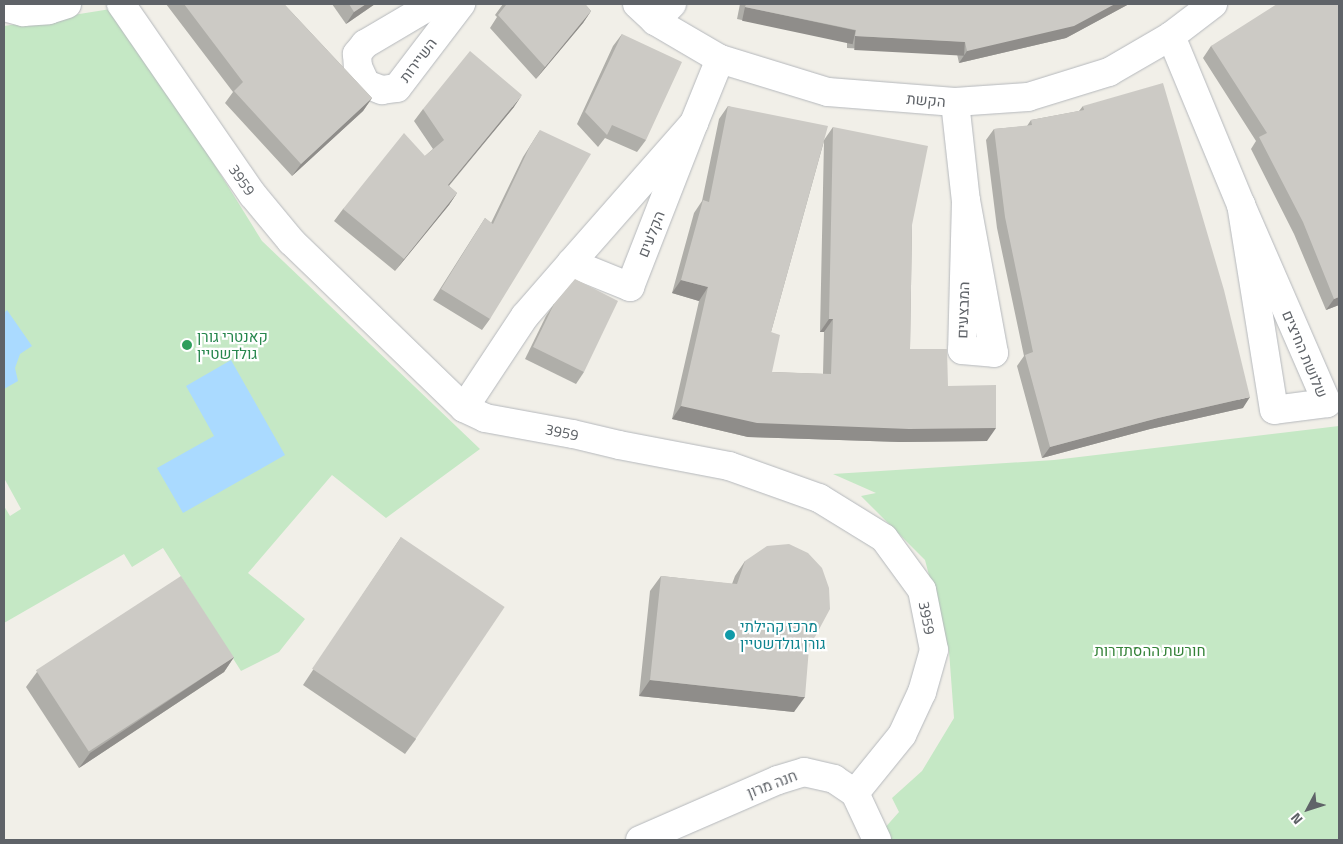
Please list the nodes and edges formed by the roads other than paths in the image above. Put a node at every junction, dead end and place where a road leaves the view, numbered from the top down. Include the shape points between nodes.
1 (67, 4) edge
2 (122, 4) edge
3 (433, 4) edge
4 (461, 4) edge
5 (1213, 4) edge
6 (4, 7) edge
7 (655, 10) edge
8 (1171, 36) junction
9 (720, 59) junction
10 (955, 102) junction
11 (694, 124) junction
12 (966, 201) dead end
13 (1241, 205) junction
14 (571, 263) junction
15 (464, 408) junction
16 (855, 793) junction
17 (640, 840) edge
18 (877, 840) edge

1 - 6 street via 49,10 23,12
2 - 15 street, 3959 via 253,195 291,241
3 - 4 street, השיירות via 365,44 357,54 358,67 366,84 382,90 397,88
5 - 8 street, הקשת
7 - 9 street, הקשת
8 - 10 street, הקשת via 1109,72 1028,97
8 - 13 street, שלושת החיצים
9 - 10 street, הקשת via 828,92
9 - 11 street, הקלעים
10 - 12 street
11 - 14 street, הקלעים
11 - 14 street, הקלעים via 630,287
13 - 13 street, שלושת החיצים via 1274,410 1327,403 1300,340
14 - 15 street, הקלעים via 525,316
15 - 16 street, 3959 via 485,418 729,466 819,498 884,538 922,590 934,650 922,692 902,735
16 - 17 street, חנה מרון via 834,779 804,772 778,780
16 - 18 street

